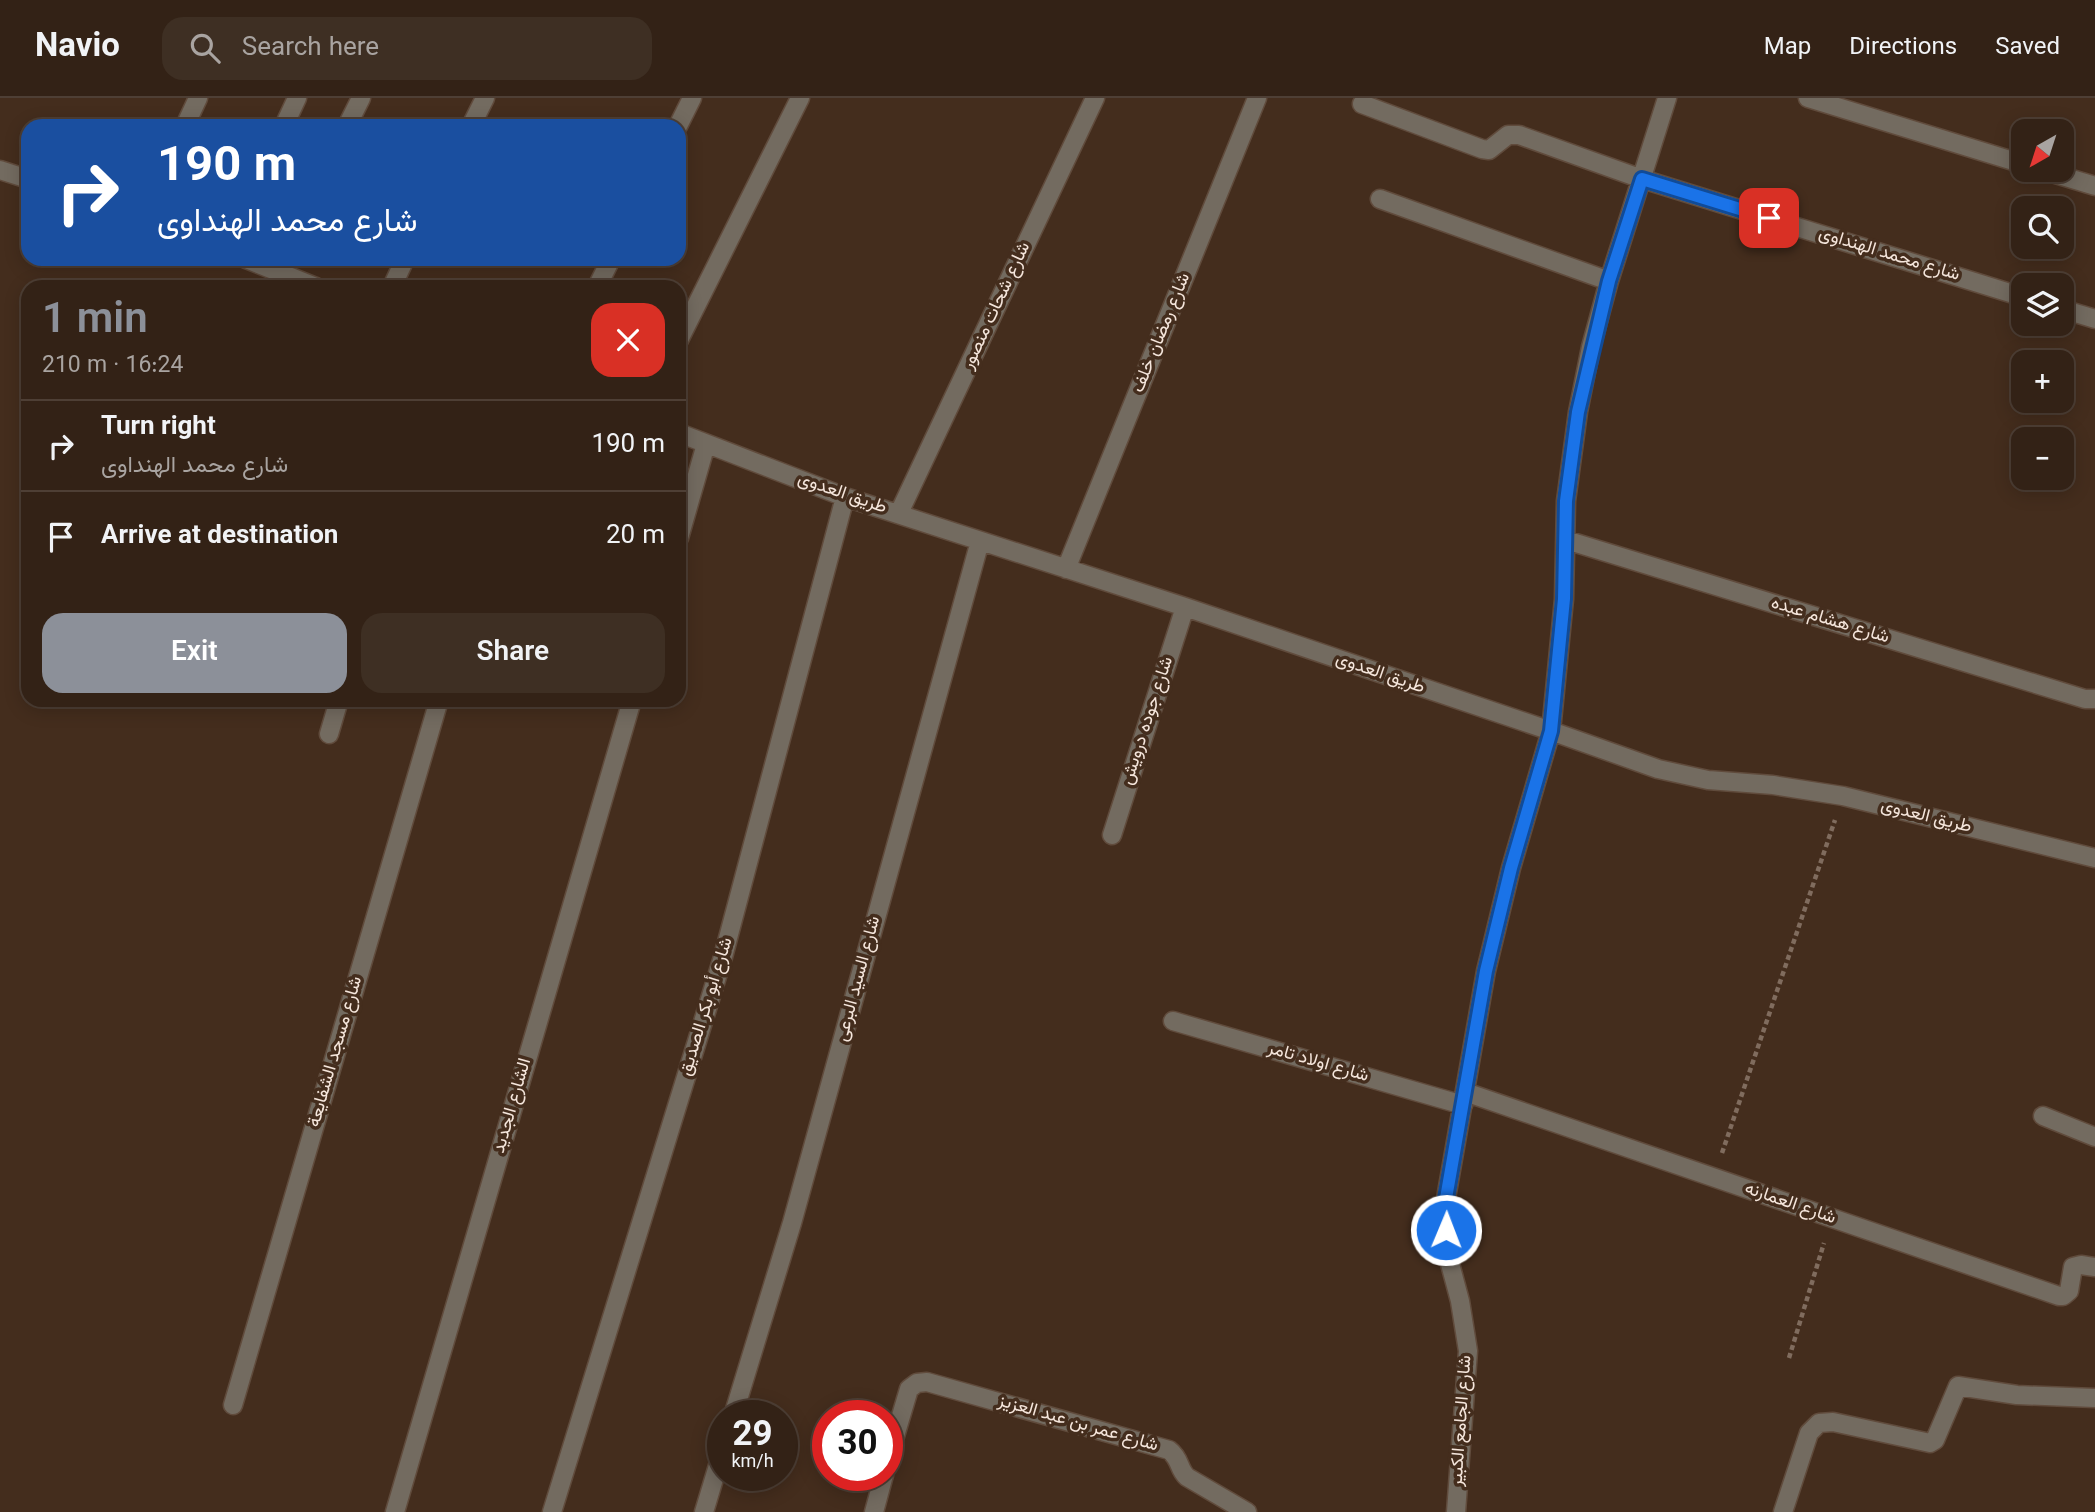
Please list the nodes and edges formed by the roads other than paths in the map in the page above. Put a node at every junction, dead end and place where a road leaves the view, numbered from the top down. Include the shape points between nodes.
1 (198, 98) edge
2 (297, 98) edge
3 (361, 98) edge
4 (485, 98) edge
5 (692, 98) edge
6 (800, 98) edge
7 (1095, 98) edge
8 (1257, 98) edge
9 (1667, 98) edge
10 (1808, 98) edge
11 (1362, 104) dead end
12 (188, 119) edge
13 (287, 119) edge
14 (350, 119) edge
15 (474, 119) edge
16 (682, 119) edge
17 (2011, 160) edge
18 (0, 170) edge
19 (21, 177) edge
20 (1642, 179) junction
21 (2074, 180) edge
22 (2095, 186) edge
23 (1380, 199) dead end
24 (280, 266) edge
25 (304, 280) edge
26 (1609, 281) junction
27 (2011, 293) edge
28 (2074, 313) edge
29 (2095, 319) edge
30 (686, 326) edge
31 (686, 436) edge
32 (706, 444) junction
33 (845, 497) junction
34 (899, 513) junction
35 (686, 514) edge
36 (1566, 540) junction
37 (980, 541) junction
38 (1066, 569) junction
39 (1185, 607) junction
40 (2095, 699) edge
41 (337, 707) edge
42 (437, 707) edge
43 (630, 707) edge
44 (1551, 731) junction
45 (329, 734) dead end
46 (1112, 835) dead end
47 (2095, 858) edge
48 (1173, 1021) dead end
49 (1464, 1098) junction
50 (2043, 1116) dead end
51 (2095, 1137) edge
52 (2095, 1267) edge
53 (2095, 1398) edge
54 (738, 1400) edge
55 (233, 1405) dead end
56 (903, 1406) edge
57 (710, 1491) edge
58 (880, 1491) edge
59 (395, 1512) edge
60 (552, 1512) edge
61 (704, 1512) edge
62 (874, 1512) edge
63 (1247, 1512) edge
64 (1457, 1512) edge
65 (1783, 1512) edge

1 - 12 street
2 - 13 street
3 - 14 street
4 - 15 street
5 - 16 street
6 - 30 street
7 - 34 street, شارع شحات منصور
8 - 38 street, شارع رمضان خلف
9 - 20 street, شارع الجامع الكبير
10 - 17 street
11 - 20 street, شارع محمد الهنداوى via 1482,149 1489,150 1508,135 1519,135
18 - 19 street
20 - 26 street, شارع الجامع الكبير
20 - 27 street, شارع محمد الهنداوى
21 - 22 street
23 - 26 street
24 - 25 street
26 - 36 street, شارع الجامع الكبير via 1570,459
28 - 29 street
31 - 32 street, طريق العدوى
32 - 33 street, طريق العدوى
32 - 35 street
33 - 34 street, طريق العدوى
33 - 60 street, شارع أبو بكر الصديق via 723,957
34 - 37 street, طريق العدوى
36 - 40 street, شارع هشام عبده
36 - 44 street, شارع الجامع الكبير
37 - 38 street, طريق العدوى
37 - 54 street, شارع السيد البرعى
38 - 39 street, طريق العدوى
39 - 44 street, طريق العدوى
39 - 46 street, شارع جوده درويش
41 - 45 street
42 - 55 street, شارع مسجد الشفايعة
43 - 59 street, الشارع الجديد
44 - 47 street, طريق العدوى via 1683,776 1843,796
44 - 49 street, شارع الجامع الكبير via 1496,923
48 - 49 street, شارع اولاد تامر
49 - 52 street, شارع العمارنه via 2059,1296 2068,1293 2073,1267
49 - 64 street, شارع الجامع الكبير via 1445,1204 1449,1260 1468,1351
50 - 51 street
53 - 65 street via 2017,1395 1958,1386 1930,1443 1819,1423 1809,1433
56 - 63 street, شارع عمر بن عبد العزيز via 912,1385 927,1382 1169,1450 1177,1456 1183,1474
57 - 61 street
58 - 62 street

